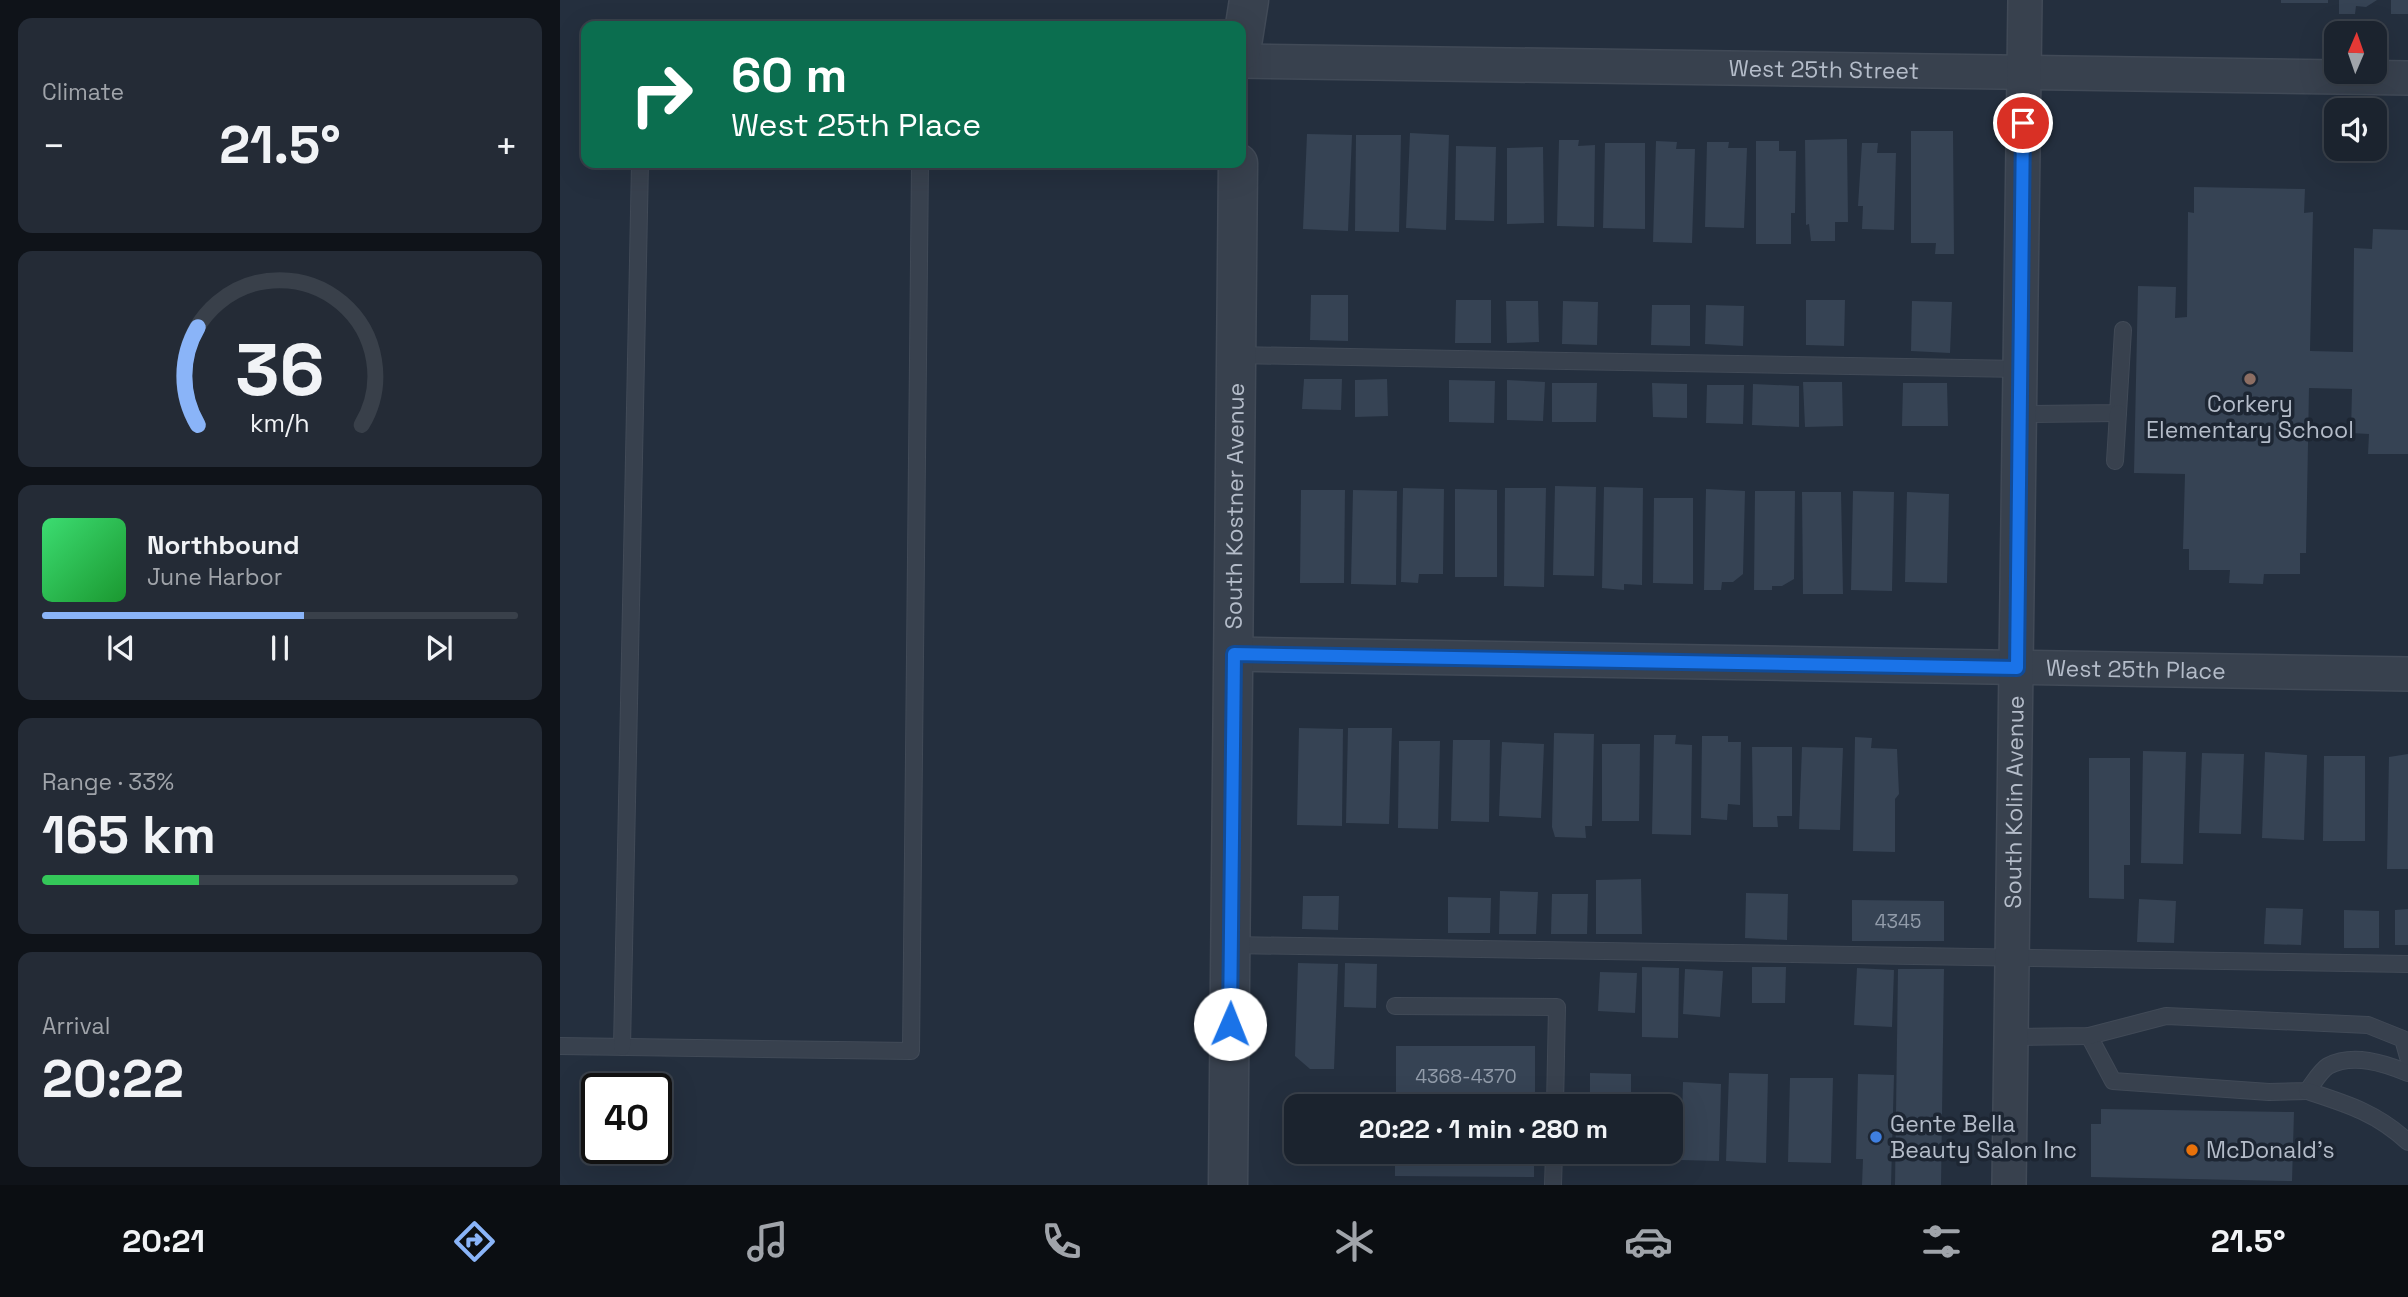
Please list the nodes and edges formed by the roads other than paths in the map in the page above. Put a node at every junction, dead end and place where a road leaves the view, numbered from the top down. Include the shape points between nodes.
1 (1249, 0) edge
2 (2025, 0) edge
3 (1246, 21) edge
4 (1246, 61) edge
5 (2024, 72) junction
6 (2408, 78) edge
7 (640, 168) edge
8 (920, 168) edge
9 (1238, 168) edge
10 (2123, 330) dead end
11 (1235, 355) junction
12 (2021, 369) junction
13 (2020, 414) junction
14 (2118, 414) junction
15 (2115, 461) dead end
16 (1234, 654) junction
17 (2017, 668) junction
18 (2408, 674) edge
19 (1232, 945) junction
20 (2013, 958) junction
21 (2408, 964) edge
22 (1395, 1006) dead end
23 (2012, 1037) junction
24 (2089, 1037) junction
25 (560, 1046) edge
26 (622, 1046) junction
27 (2408, 1057) edge
28 (2408, 1073) edge
29 (2307, 1091) junction
30 (1555, 1094) edge
31 (2408, 1142) edge
32 (1554, 1164) edge
33 (1228, 1185) edge
34 (1553, 1185) edge
35 (2009, 1185) edge

1 - 3 street
2 - 5 street, South Kolin Avenue
4 - 5 street, West 25th Street
5 - 6 street, West 25th Street
5 - 12 street, South Kolin Avenue
7 - 26 lane
8 - 26 lane via 911,1051
9 - 11 street, South Kostner Avenue
10 - 14 lane
11 - 12 lane
11 - 16 street, South Kostner Avenue
12 - 13 street, South Kolin Avenue
13 - 14 lane
13 - 17 street, South Kolin Avenue
14 - 15 lane
16 - 17 street, West 25th Place
16 - 19 street, South Kostner Avenue
17 - 18 street, West 25th Place
17 - 20 street, South Kolin Avenue
19 - 20 lane
19 - 33 street, South Kostner Avenue
20 - 21 lane
20 - 23 street, South Kolin Avenue
22 - 30 lane via 1557,1007
23 - 24 lane
23 - 35 street, South Kolin Avenue
24 - 27 lane via 2166,1016 2368,1025 2403,1039
24 - 29 lane via 2113,1081
25 - 26 lane
28 - 29 lane via 2385,1064 2349,1060 2326,1067
29 - 31 lane via 2387,1122
32 - 34 lane

